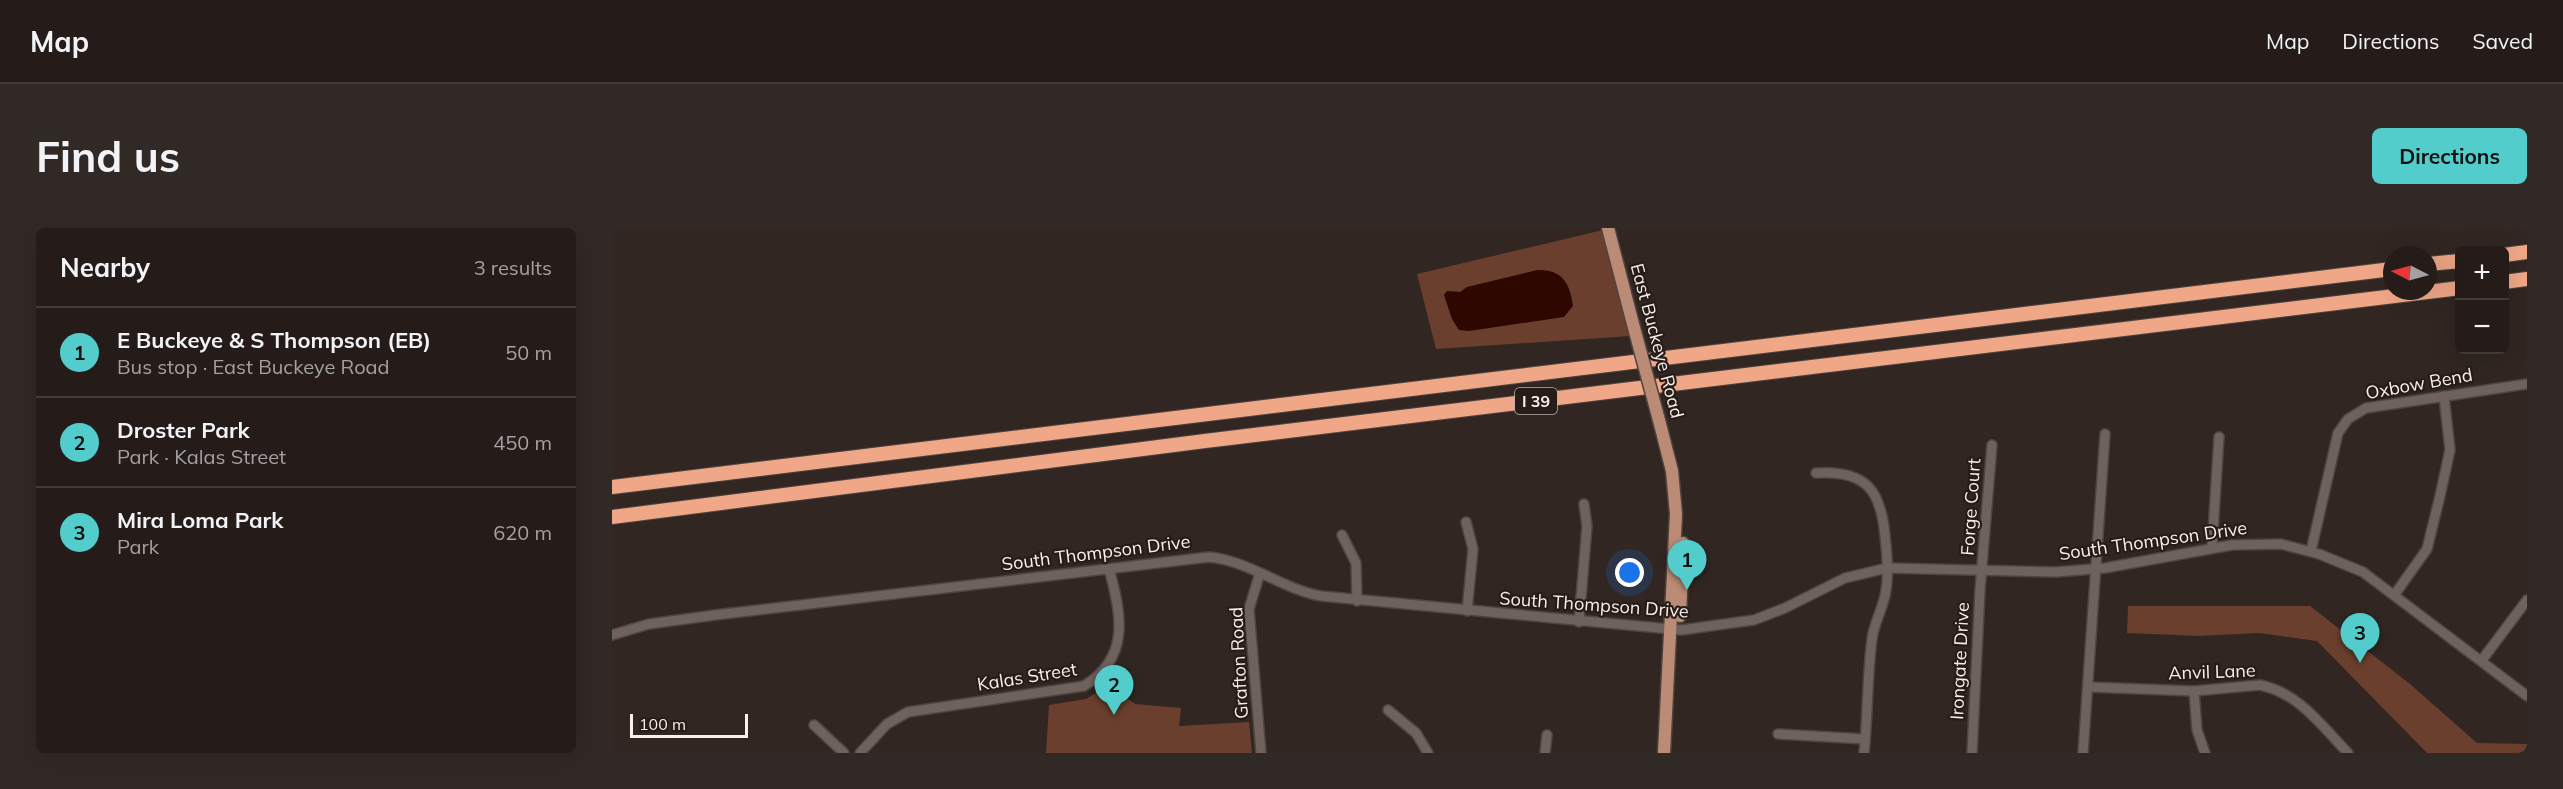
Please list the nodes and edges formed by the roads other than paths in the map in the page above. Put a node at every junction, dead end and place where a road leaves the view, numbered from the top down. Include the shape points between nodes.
1 (1608, 228) edge
2 (2527, 252) edge
3 (2509, 254) edge
4 (2455, 261) edge
5 (2437, 263) edge
6 (2383, 270) edge
7 (2527, 279) edge
8 (2509, 281) edge
9 (2455, 289) edge
10 (2527, 384) edge
11 (2444, 396) junction
12 (2105, 434) dead end
13 (2219, 437) dead end
14 (1992, 445) dead end
15 (1816, 473) dead end
16 (612, 487) edge
17 (1584, 504) dead end
18 (612, 517) edge
19 (1466, 522) dead end
20 (1342, 535) dead end
21 (2212, 547) junction
22 (2311, 551) junction
23 (1887, 568) junction
24 (1108, 569) junction
25 (2094, 569) junction
26 (1982, 572) junction
27 (1260, 573) junction
28 (2396, 594) junction
29 (2527, 600) edge
30 (1357, 601) junction
31 (1467, 611) junction
32 (1579, 622) junction
33 (1675, 630) junction
34 (612, 635) edge
35 (2482, 660) junction
36 (2088, 687) junction
37 (2194, 691) junction
38 (2527, 696) edge
39 (1388, 710) dead end
40 (814, 725) dead end
41 (1778, 734) dead end
42 (1547, 735) dead end
43 (1865, 739) junction
44 (844, 753) edge
45 (860, 753) edge
46 (1261, 753) edge
47 (1428, 753) edge
48 (1545, 753) edge
49 (1664, 753) edge
50 (1864, 753) edge
51 (1972, 753) edge
52 (2083, 753) edge
53 (2205, 753) edge
54 (2348, 753) edge

1 - 33 main road, East Buckeye Road, bridge via 1678,483 1683,529
2 - 3 highway
4 - 5 highway
6 - 16 highway, I 39
7 - 8 highway
9 - 18 highway, I 39 via 1217,439
10 - 11 street, Oxbow Bend
11 - 22 street, Oxbow Bend via 2366,408 2341,427
11 - 28 street via 2450,450 2440,496 2427,549
12 - 25 street
13 - 21 street
14 - 26 street, Forge Court
15 - 23 street via 1842,473 1859,479 1872,490 1883,510
17 - 32 street via 1587,526
19 - 31 street via 1473,549
20 - 30 street via 1356,563
21 - 22 street, South Thompson Drive via 2269,543
21 - 25 street, South Thompson Drive
22 - 28 street, South Thompson Drive via 2363,572
23 - 26 street, South Thompson Drive
23 - 33 street, South Thompson Drive via 1845,578 1754,620
23 - 43 street via 1886,590 1871,642
24 - 27 street, South Thompson Drive via 1209,557 1229,560
24 - 34 street, South Thompson Drive via 715,615 649,624
24 - 45 street, Kalas Street via 1118,630 1117,649 1110,664 1090,683 908,712 887,724
25 - 26 street, South Thompson Drive
25 - 36 street
26 - 51 street, Irongate Drive
27 - 30 street, South Thompson Drive via 1305,593
27 - 46 street, Grafton Road via 1249,609
28 - 35 street, South Thompson Drive
29 - 35 street
30 - 31 street, South Thompson Drive
31 - 32 street, South Thompson Drive
32 - 33 street, South Thompson Drive
33 - 49 main road, East Buckeye Road
35 - 38 street, South Thompson Drive
36 - 37 street, Anvil Lane
36 - 52 street
37 - 53 street via 2197,730
37 - 54 street, Anvil Lane via 2260,685 2280,690 2297,701
39 - 47 street via 1416,733
40 - 44 street
41 - 43 street
42 - 48 street
43 - 50 street

